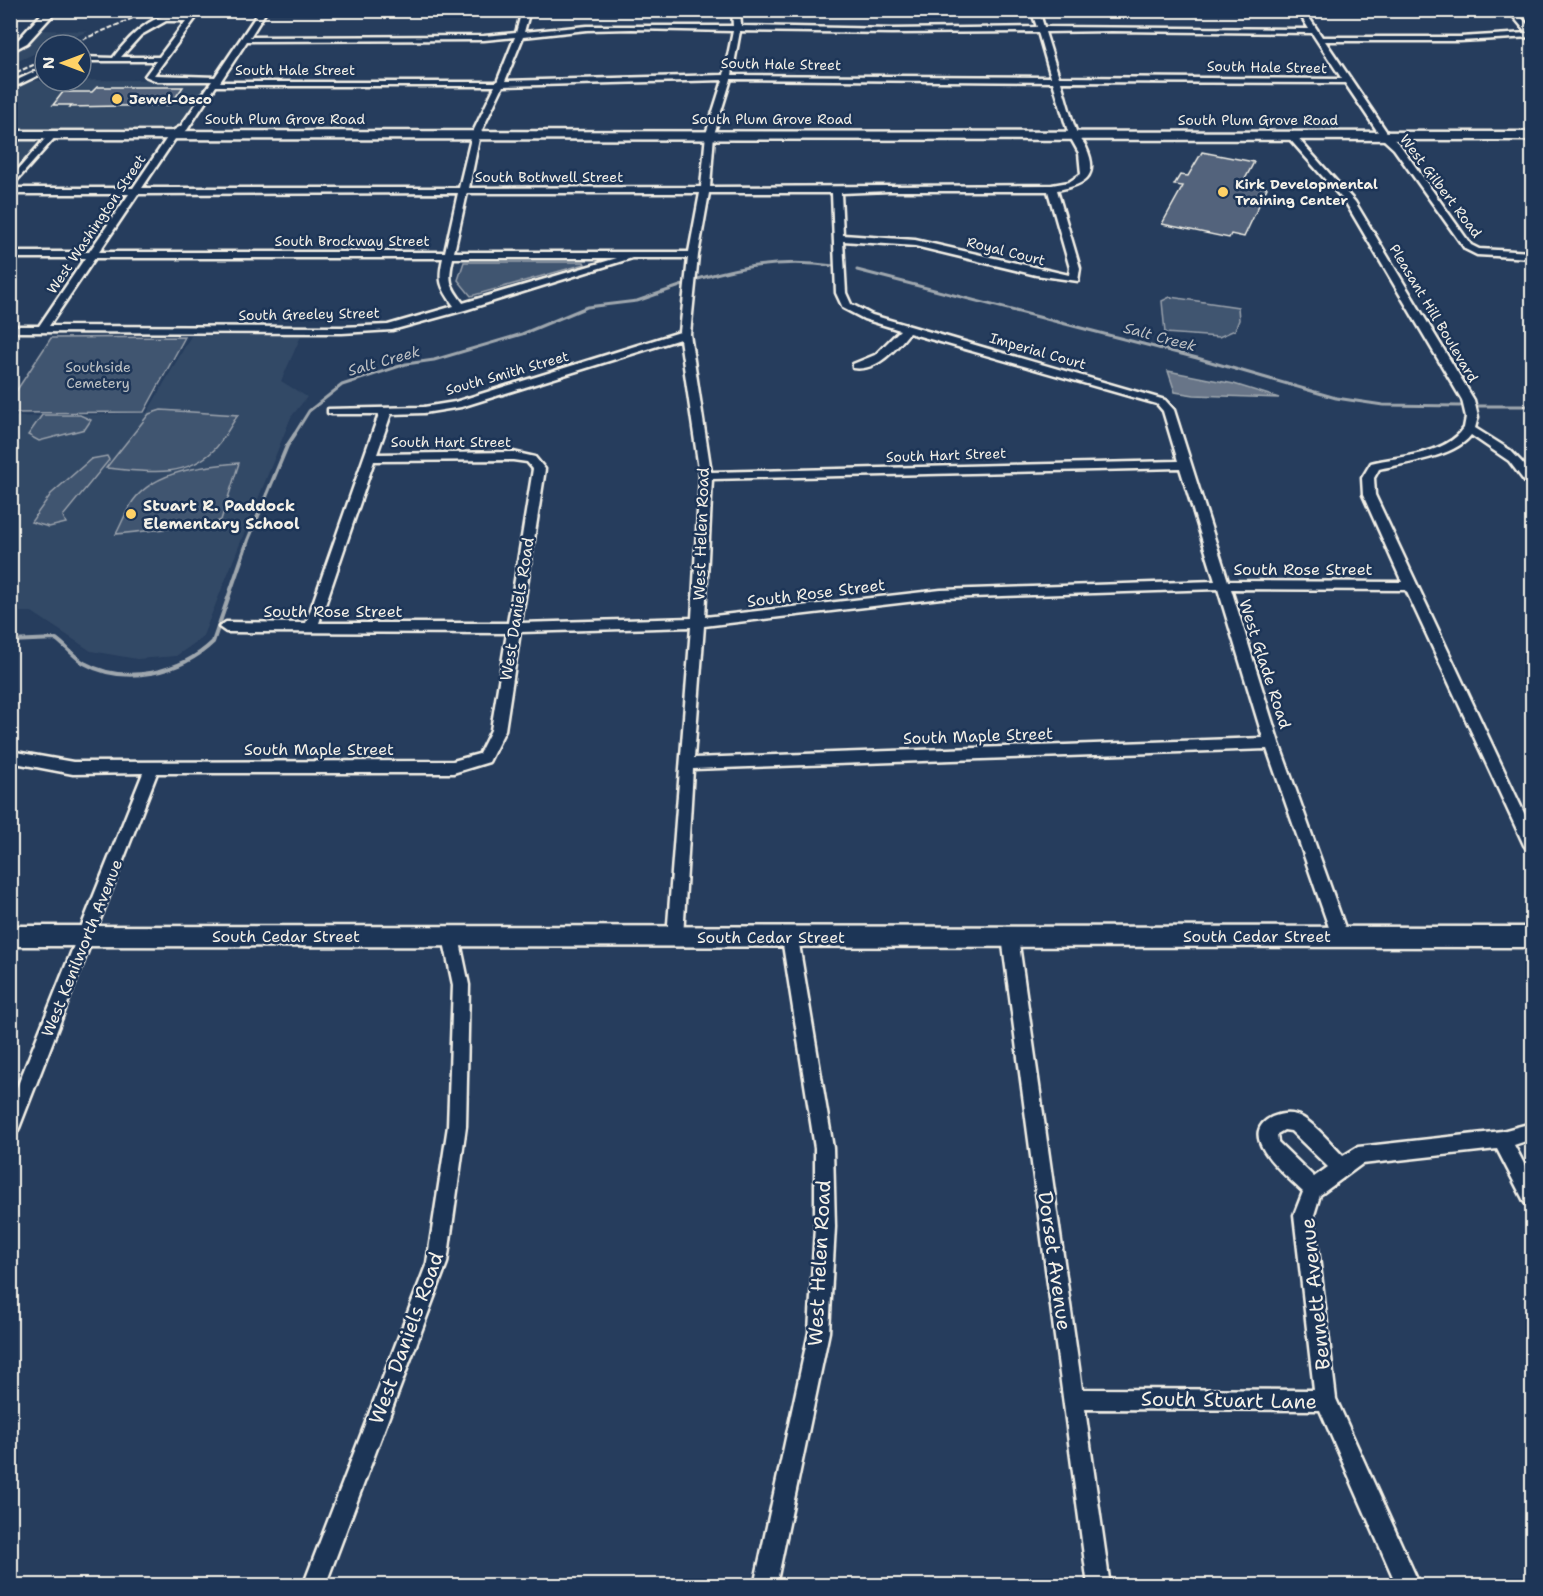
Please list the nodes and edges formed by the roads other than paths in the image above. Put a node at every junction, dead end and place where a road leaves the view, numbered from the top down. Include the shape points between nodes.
1 (51, 10) edge
2 (264, 10) edge
3 (526, 10) edge
4 (736, 10) edge
5 (1035, 10) edge
6 (1300, 10) edge
7 (1511, 10) edge
8 (737, 28) junction
9 (1040, 29) junction
10 (1313, 30) junction
11 (1533, 34) edge
12 (519, 36) junction
13 (245, 39) junction
14 (1319, 39) junction
15 (17, 41) edge
16 (10, 49) edge
17 (93, 59) edge
18 (160, 59) junction
19 (115, 60) junction
20 (10, 61) edge
21 (33, 75) edge
22 (728, 77) junction
23 (1054, 78) junction
24 (215, 81) junction
25 (1348, 81) junction
26 (15, 83) dead end
27 (500, 84) junction
28 (174, 134) junction
29 (476, 134) junction
30 (710, 134) junction
31 (10, 135) edge
32 (53, 135) junction
33 (1073, 135) junction
34 (1291, 135) junction
35 (1385, 136) junction
36 (1533, 136) edge
37 (10, 185) edge
38 (1052, 188) junction
39 (705, 190) junction
40 (836, 190) junction
41 (10, 191) edge
42 (134, 191) junction
43 (462, 191) junction
44 (839, 238) junction
45 (451, 254) junction
46 (10, 255) edge
47 (91, 255) junction
48 (633, 255) junction
49 (693, 255) junction
50 (1533, 255) edge
51 (461, 308) junction
52 (10, 329) edge
53 (42, 329) junction
54 (907, 329) junction
55 (685, 334) junction
56 (857, 366) dead end
57 (1161, 402) joint
58 (332, 411) dead end
59 (386, 411) junction
60 (1470, 430) junction
61 (371, 458) junction
62 (531, 459) joint
63 (1362, 459) dead end
64 (1186, 464) junction
65 (1375, 466) junction
66 (706, 476) junction
67 (1533, 483) edge
68 (1221, 585) junction
69 (1410, 586) junction
70 (698, 622) junction
71 (226, 627) dead end
72 (311, 628) junction
73 (514, 628) junction
74 (1272, 743) junction
75 (10, 756) edge
76 (484, 758) joint
77 (686, 764) junction
78 (152, 768) junction
79 (1533, 845) edge
80 (88, 935) junction
81 (10, 936) edge
82 (1340, 936) junction
83 (451, 937) junction
84 (675, 937) junction
85 (1010, 937) junction
86 (1533, 937) edge
87 (790, 938) junction
88 (10, 1128) edge
89 (1533, 1131) edge
90 (1502, 1140) junction
91 (1343, 1168) junction
92 (1313, 1189) junction
93 (1533, 1197) edge
94 (1073, 1399) junction
95 (1326, 1400) junction
96 (314, 1586) edge
97 (765, 1586) edge
98 (1099, 1586) edge
99 (1409, 1586) edge

1 - 15 main road
2 - 13 street, West Washington Street
3 - 12 street
4 - 8 street, West Helen Road
5 - 9 street
6 - 10 street, West Gilbert Road
7 - 11 street
8 - 9 street
8 - 12 street via 597,28
8 - 22 street, West Helen Road
9 - 10 street
9 - 23 street
10 - 14 street, West Gilbert Road
11 - 14 street via 1460,39
12 - 13 street
12 - 27 street
13 - 24 street, West Washington Street
14 - 25 street, West Gilbert Road
15 - 16 main road
15 - 20 main road
17 - 19 street
18 - 19 street
18 - 19 street via 191,20 162,19 142,28
18 - 24 street, South Hale Street via 149,74 151,78
21 - 26 street
22 - 23 street, South Hale Street
22 - 27 street, South Hale Street
22 - 30 street, West Helen Road
23 - 25 street, South Hale Street
23 - 33 street
24 - 27 street, South Hale Street
24 - 28 street, West Washington Street via 184,128
25 - 35 street, West Gilbert Road
27 - 29 street
28 - 29 main road, South Plum Grove Road
28 - 32 main road, South Plum Grove Road
28 - 42 street, West Washington Street
29 - 30 main road, South Plum Grove Road
29 - 43 street
30 - 33 main road, South Plum Grove Road
30 - 39 street, West Helen Road
31 - 32 main road, South Plum Grove Road
32 - 37 street
33 - 34 main road, South Plum Grove Road
33 - 38 street, South Bothwell Street via 1082,144 1088,169 1084,178 1073,185
34 - 35 main road, South Plum Grove Road
34 - 60 street, Pleasant Hill Boulevard via 1342,192 1371,237 1468,400 1472,413
35 - 36 main road, South Plum Grove Road
35 - 50 street, West Gilbert Road via 1397,147 1468,247 1477,252
38 - 40 street, South Bothwell Street
38 - 44 street, Royal Court via 1075,268 1074,279 928,245
39 - 40 street, South Bothwell Street
39 - 43 street, South Bothwell Street
39 - 49 street, West Helen Road
40 - 44 street, Imperial Court
41 - 42 street, South Bothwell Street
42 - 43 street, South Bothwell Street
42 - 47 street, West Washington Street
43 - 45 street
44 - 54 street, Imperial Court via 841,293 847,306
45 - 47 street, South Brockway Street
45 - 48 street, South Brockway Street
45 - 51 street via 445,284
46 - 47 street, South Brockway Street
47 - 53 street, West Washington Street
48 - 49 street, South Brockway Street
48 - 51 street, South Greeley Street
49 - 55 street, West Helen Road
51 - 53 street, South Greeley Street via 368,330
52 - 53 street, South Greeley Street
54 - 56 street via 887,352 870,364
54 - 57 street, Imperial Court
55 - 59 street, South Smith Street via 457,405
55 - 66 street, West Helen Road
57 - 64 street, West Glade Road via 1168,410
58 - 59 street, South Smith Street
59 - 61 street
60 - 65 street via 1448,448
60 - 67 street via 1498,446 1525,469
61 - 62 street, South Hart Street
61 - 72 street
62 - 73 street, West Daniels Road via 539,469
63 - 65 street
64 - 66 street, South Hart Street
64 - 68 street, West Glade Road
65 - 69 street via 1368,478 1369,495
66 - 70 street, West Helen Road
68 - 69 street, South Rose Street
68 - 70 street, South Rose Street via 941,594
68 - 74 street, West Glade Road
69 - 79 street
70 - 73 street, South Rose Street
70 - 77 street, West Helen Road
71 - 72 street, South Rose Street
72 - 73 street, South Rose Street
73 - 76 street, West Daniels Road via 498,730
74 - 77 street, South Maple Street
74 - 82 street, West Glade Road
75 - 78 street, South Maple Street via 73,768
76 - 78 street, South Maple Street via 453,767
77 - 84 street, West Helen Road
78 - 80 street, West Kenilworth Avenue
80 - 81 main road, South Cedar Street
80 - 83 main road, South Cedar Street
80 - 88 street, West Kenilworth Avenue
82 - 85 main road, South Cedar Street
82 - 86 main road, South Cedar Street
83 - 84 main road, South Cedar Street
83 - 96 street, West Daniels Road via 461,985 457,1126 437,1263
84 - 87 main road, South Cedar Street
85 - 87 main road, South Cedar Street
85 - 94 street, Dorset Avenue
87 - 97 street, West Helen Road via 824,1148 825,1227 819,1332
89 - 90 street
90 - 91 street via 1358,1156
90 - 93 street
91 - 92 street
91 - 92 street via 1297,1124 1288,1120 1278,1122 1267,1131 1270,1146
92 - 95 street, Bennett Avenue via 1304,1215
94 - 95 street, South Stuart Lane
94 - 98 street, Dorset Avenue
95 - 99 street, South Stuart Lane

